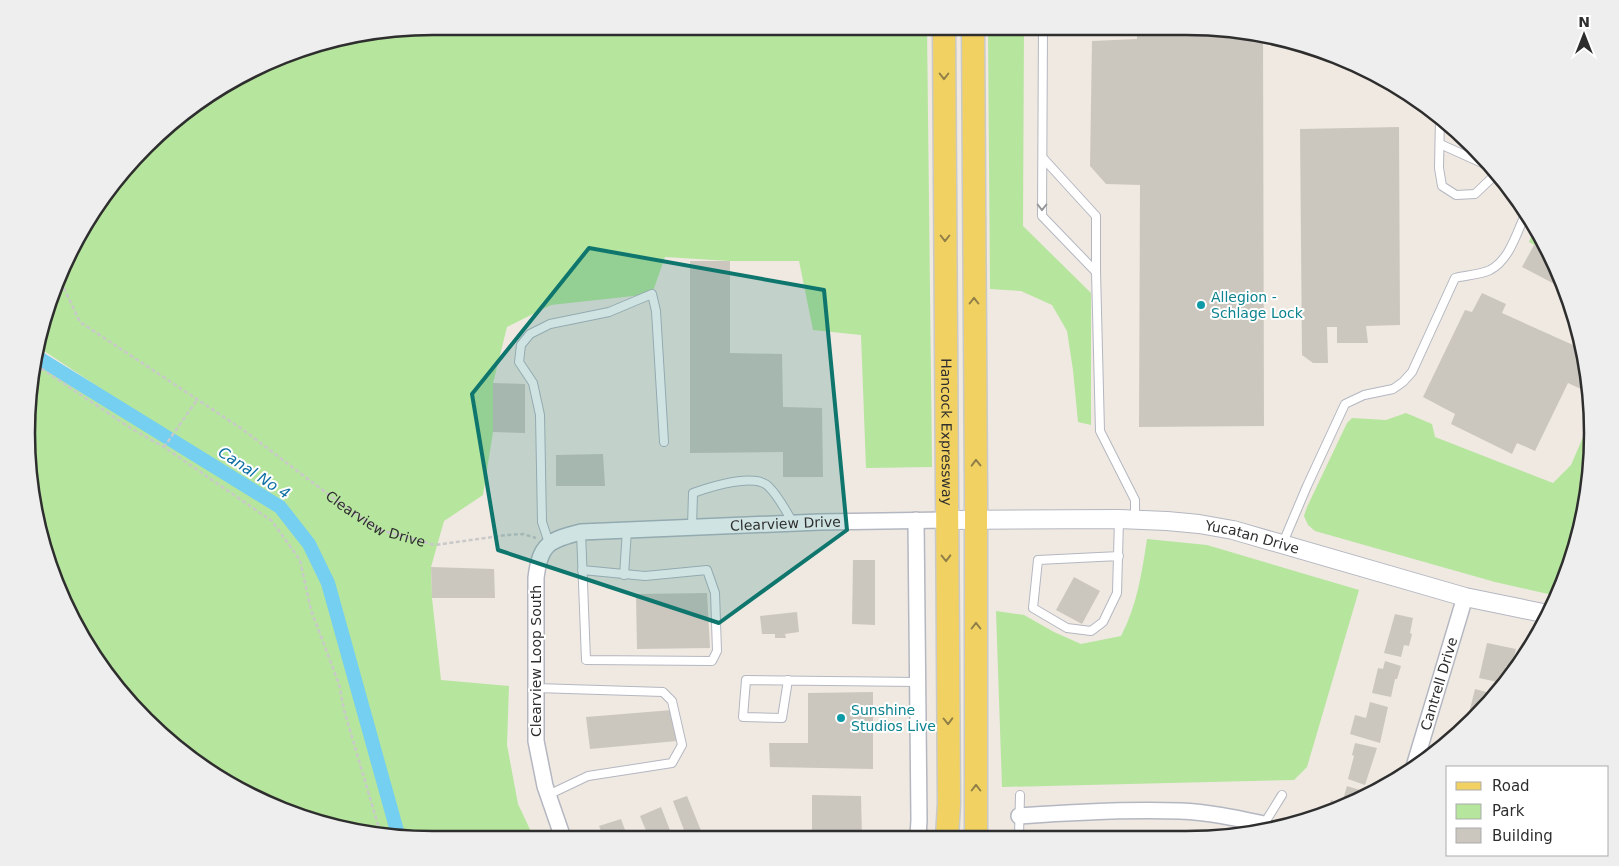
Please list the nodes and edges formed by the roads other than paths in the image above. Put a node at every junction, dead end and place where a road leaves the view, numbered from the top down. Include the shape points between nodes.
1 (944, 35) edge
2 (973, 35) edge
3 (1043, 35) edge
4 (1440, 127) edge
5 (1440, 144) junction
6 (1043, 158) junction
7 (1474, 159) edge
8 (1491, 178) edge
9 (1522, 221) edge
10 (1096, 272) junction
11 (664, 442) dead end
12 (976, 519) junction
13 (916, 520) junction
14 (946, 520) junction
15 (1127, 520) junction
16 (793, 523) junction
17 (692, 527) junction
18 (627, 530) junction
19 (581, 532) junction
20 (549, 543) junction
21 (1282, 545) junction
22 (1119, 556) junction
23 (582, 570) junction
24 (624, 575) junction
25 (1465, 597) junction
26 (1541, 613) edge
27 (788, 680) junction
28 (917, 682) junction
29 (536, 688) junction
30 (1417, 757) edge
31 (548, 795) junction
32 (1020, 795) dead end
33 (1282, 795) dead end
34 (1019, 816) junction
35 (1266, 822) edge
36 (1254, 825) edge
37 (561, 831) edge
38 (918, 831) edge
39 (947, 831) edge
40 (976, 831) edge
41 (1019, 831) edge

1 -> 14 main road, Hancock Expressway
12 -> 2 main road, Hancock Expressway
3 - 6 lane
4 - 5 lane
5 - 7 lane
5 - 8 lane via 1442,186 1456,195 1475,194
6 - 10 lane via 1096,216
6 -> 10 lane via 1042,216
9 - 21 lane via 1505,257 1492,269 1455,278 1412,372 1403,382 1392,389 1364,394 1345,404
10 - 15 lane via 1100,431 1135,500
11 - 20 lane via 661,372 652,294 609,312 550,324 530,334 521,345 519,362 534,383 540,415 542,522
12 - 14 street, Yucatan Drive
12 - 15 street, Yucatan Drive
40 -> 12 main road, Hancock Expressway
13 - 14 street, Clearview Drive
13 - 16 street, Clearview Drive
13 - 28 street
14 -> 39 main road, Hancock Expressway
15 - 21 street, Yucatan Drive via 1199,524 1233,530
15 - 22 lane
16 - 17 street, Clearview Drive
16 - 17 lane via 768,485 754,480 718,484 694,493
17 - 18 street, Clearview Drive
18 - 19 street, Clearview Drive
18 - 24 lane
19 - 20 street, Clearview Drive
19 - 23 lane
20 - 29 street, Clearview Loop South via 537,567 536,578
21 - 25 street, Yucatan Drive
22 - 22 lane via 1117,593 1103,622 1091,631 1067,628 1033,608 1038,560
23 - 24 lane
23 - 24 lane via 586,660 712,660 717,651 715,593 707,570
25 - 26 street, Yucatan Drive
25 - 30 street, Cantrell Drive
27 - 27 lane via 746,680 743,718 782,718
27 - 28 lane
28 - 38 street
29 - 31 street, Clearview Loop South via 536,741
29 - 31 lane via 663,692 672,701 682,745 672,763 588,776
31 - 37 street, Clearview Loop South
32 - 34 lane
33 - 35 lane
34 - 36 street via 1181,811 1231,817
34 - 41 lane

